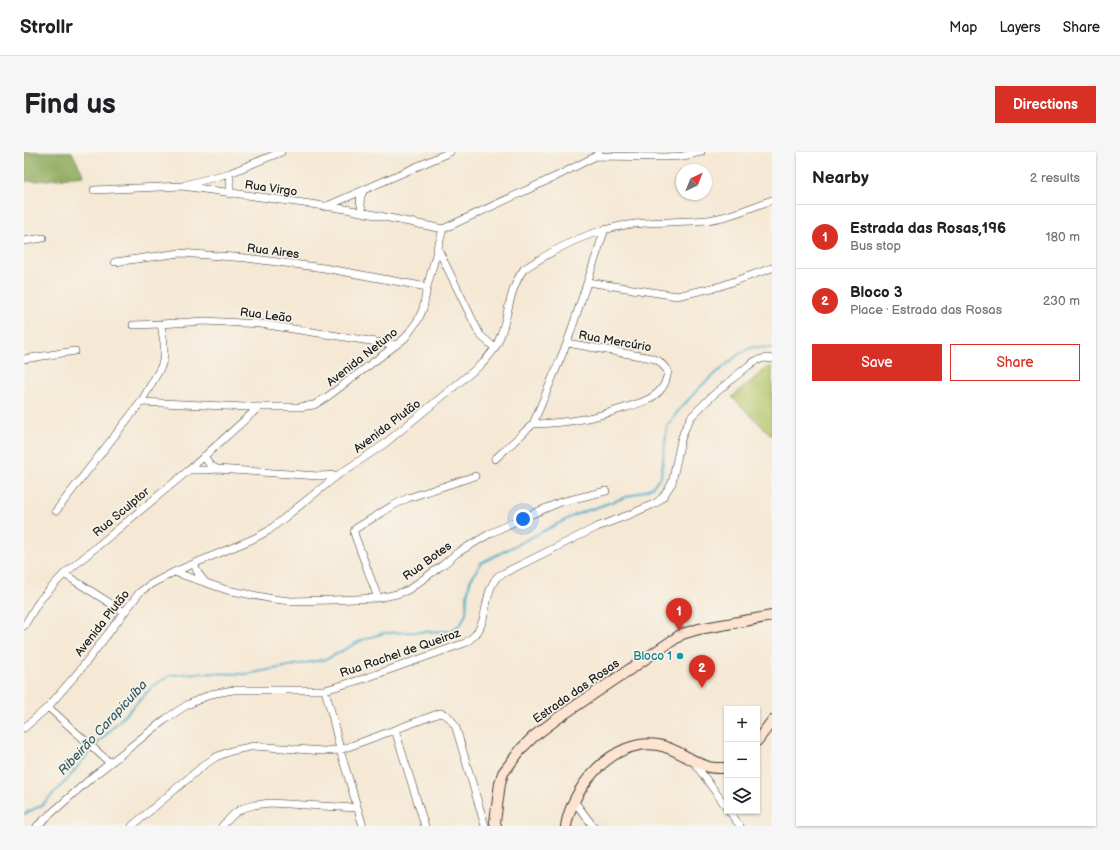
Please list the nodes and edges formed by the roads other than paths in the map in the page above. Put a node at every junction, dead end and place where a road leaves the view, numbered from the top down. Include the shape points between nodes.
1 (281, 152) edge
2 (450, 152) edge
3 (701, 152) edge
4 (597, 154) edge
5 (230, 173) junction
6 (182, 186) junction
7 (365, 189) junction
8 (94, 190) dead end
9 (230, 194) junction
10 (772, 200) edge
11 (325, 207) junction
12 (363, 212) junction
13 (443, 229) junction
14 (605, 230) junction
15 (43, 238) dead end
16 (24, 241) edge
17 (437, 247) junction
18 (115, 262) dead end
19 (772, 268) edge
20 (588, 282) junction
21 (427, 287) junction
22 (161, 324) junction
23 (133, 325) dead end
24 (567, 343) junction
25 (396, 345) junction
26 (495, 348) junction
27 (75, 351) dead end
28 (24, 359) edge
29 (772, 359) edge
30 (141, 402) junction
31 (245, 407) junction
32 (258, 408) junction
33 (240, 423) junction
34 (533, 424) junction
35 (204, 456) junction
36 (495, 459) dead end
37 (217, 469) junction
38 (189, 470) junction
39 (338, 475) junction
40 (314, 476) junction
41 (475, 476) dead end
42 (322, 488) junction
43 (606, 491) dead end
44 (56, 511) dead end
45 (196, 563) junction
46 (174, 572) junction
47 (64, 574) junction
48 (205, 582) junction
49 (378, 598) junction
50 (124, 612) junction
51 (772, 616) edge
52 (24, 626) edge
53 (325, 690) junction
54 (48, 707) junction
55 (772, 721) edge
56 (24, 728) edge
57 (395, 730) junction
58 (760, 737) edge
59 (340, 750) junction
60 (692, 759) junction
61 (110, 763) junction
62 (724, 768) edge
63 (574, 801) junction
64 (724, 804) edge
65 (358, 808) junction
66 (731, 814) edge
67 (37, 826) edge
68 (132, 826) edge
69 (222, 826) edge
70 (363, 826) edge
71 (424, 826) edge
72 (485, 826) edge
73 (496, 826) edge
74 (566, 826) edge
75 (593, 826) edge
76 (740, 826) edge

1 - 5 street
2 - 7 street
3 - 4 street via 666,157
4 - 13 street via 557,176
5 - 6 street
5 - 9 street
6 - 8 street, Rua Virgo
6 - 9 street, Rua Virgo
7 - 11 street
7 - 12 street via 359,200
9 - 11 street, Rua Virgo
10 - 14 street, Avenida Plutão via 710,220 635,223
11 - 12 street, Rua Virgo
12 - 13 street, Rua Virgo
13 - 17 street, Avenida Netuno
14 - 20 street
14 - 26 street, Avenida Plutão via 585,236 524,268 514,287 501,336
15 - 16 street
17 - 21 street, Avenida Netuno
17 - 26 street via 480,335
18 - 21 street, Rua Aires via 180,253 231,257 324,268
19 - 20 street via 721,286 677,296
20 - 24 street
21 - 25 street, Avenida Netuno via 418,320 405,338
22 - 23 street, Rua Leão
22 - 25 street, Rua Leão via 204,321 261,324
22 - 30 street via 164,357
24 - 34 street
24 - 34 street, Rua Mercúrio via 652,358 659,361 668,371 667,380 652,397 640,403 584,420
25 - 32 street, Avenida Netuno via 314,405
26 - 39 street, Avenida Plutão via 483,363 436,403 383,445
27 - 28 street
29 - 53 street, Rua Rachel de Queiroz via 765,358 752,364 712,396 691,417 681,440 672,483 667,493 656,503 597,527 498,576 490,589 478,631 464,643
30 - 31 street, Avenida Netuno
30 - 44 street
31 - 32 street, Avenida Netuno
31 - 33 street
32 - 33 street, Rua Sculptor
33 - 35 street, Rua Sculptor
34 - 36 street
35 - 37 street via 210,465
35 - 38 street, Rua Sculptor
37 - 38 street
37 - 40 street
38 - 47 street, Rua Sculptor
39 - 40 street
39 - 42 street, Avenida Plutão
40 - 42 street
41 - 49 street via 403,501 355,528 355,536
42 - 45 street, Avenida Plutão via 268,531
43 - 49 street, Rua Botes via 560,502 491,533 457,552 408,590
45 - 46 street, Avenida Plutão
45 - 48 street via 197,571
46 - 48 street, Rua Botes
46 - 50 street, Avenida Plutão via 140,592
47 - 50 street
47 - 52 street, Rua Sculptor via 39,601
48 - 49 street, Rua Botes via 227,590 291,601
50 - 54 street, Avenida Plutão
51 - 73 main road, Estrada das Rosas via 682,634 533,737 503,773 497,799
53 - 59 street
53 - 61 street, Rua Rachel de Queiroz via 233,690 211,694 167,718
54 - 56 street, Avenida Plutão
54 - 61 street
55 - 58 main road
57 - 59 street
57 - 71 street
57 - 72 street via 440,713 447,715 456,728
59 - 65 street
59 - 68 street via 254,746 231,751 204,765
60 - 62 main road via 706,766
60 - 63 main road via 659,745 622,751 599,766 587,779
60 - 64 street
61 - 67 street, Rua Rachel de Queiroz
63 - 74 main road via 567,816
63 - 75 street
65 - 69 street via 254,804 243,808
65 - 70 street
66 - 76 street

